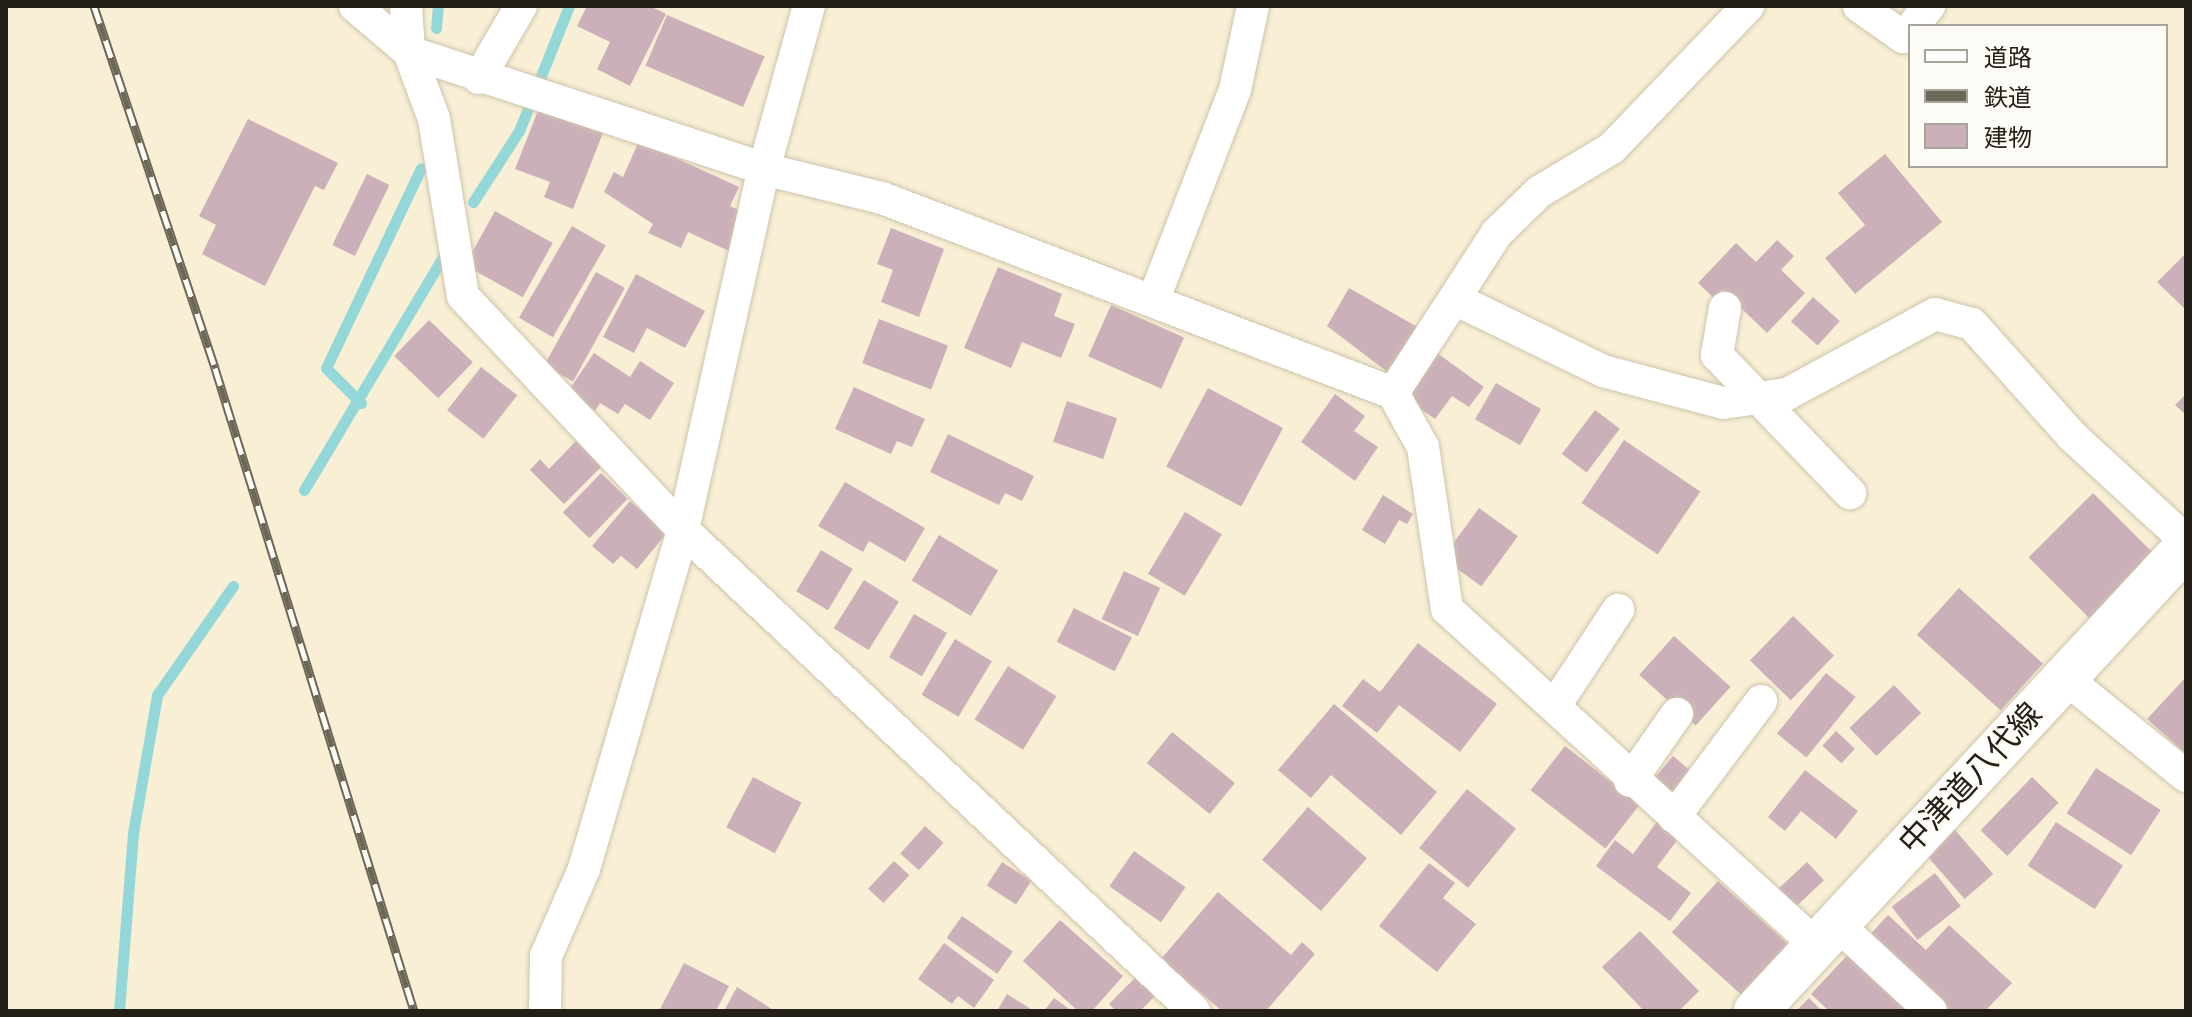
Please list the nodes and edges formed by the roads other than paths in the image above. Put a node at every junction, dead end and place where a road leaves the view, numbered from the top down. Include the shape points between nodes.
1 (355, 6) edge
2 (406, 6) edge
3 (521, 6) edge
4 (809, 6) edge
5 (1253, 6) edge
6 (1748, 6) edge
7 (1859, 6) edge
8 (1929, 6) edge
9 (1914, 24) edge
10 (1908, 31) edge
11 (409, 52) junction
12 (479, 78) junction
13 (764, 169) junction
14 (1155, 296) junction
15 (1455, 299) junction
16 (1725, 308) dead end
17 (1393, 393) junction
18 (1755, 398) junction
19 (1850, 493) dead end
20 (683, 530) junction
21 (2186, 544) edge
22 (1618, 610) dead end
23 (2064, 677) junction
24 (1761, 701) dead end
25 (1556, 704) junction
26 (1677, 714) dead end
27 (2186, 776) edge
28 (1630, 781) junction
29 (1674, 817) junction
30 (1827, 935) junction
31 (1185, 1008) edge
32 (545, 1011) edge
33 (1756, 1011) edge
34 (1931, 1011) edge

1 - 11 street
2 - 11 street
3 - 12 street
4 - 13 street
5 - 14 street via 1235,90
6 - 15 street via 1612,148 1539,192 1497,233
7 - 10 street via 1903,37
8 - 9 street
11 - 12 street
11 - 20 street via 434,119 463,296
12 - 13 street
13 - 14 street via 882,198
13 - 20 street
14 - 17 street
15 - 17 street
15 - 18 street via 1603,371 1723,403
16 - 18 street via 1717,355
17 - 25 street via 1423,447 1447,609
18 - 19 street
18 - 21 street via 1787,394 1935,314 1972,324 2072,436
20 - 31 street
20 - 32 street via 584,869 546,956
21 - 23 main road, 中津道八代線
22 - 25 street
23 - 27 street
23 - 30 main road, 中津道八代線
24 - 29 street
25 - 28 street
26 - 28 street
28 - 29 street
29 - 30 street
30 - 33 main road, 中津道八代線
30 - 34 street

